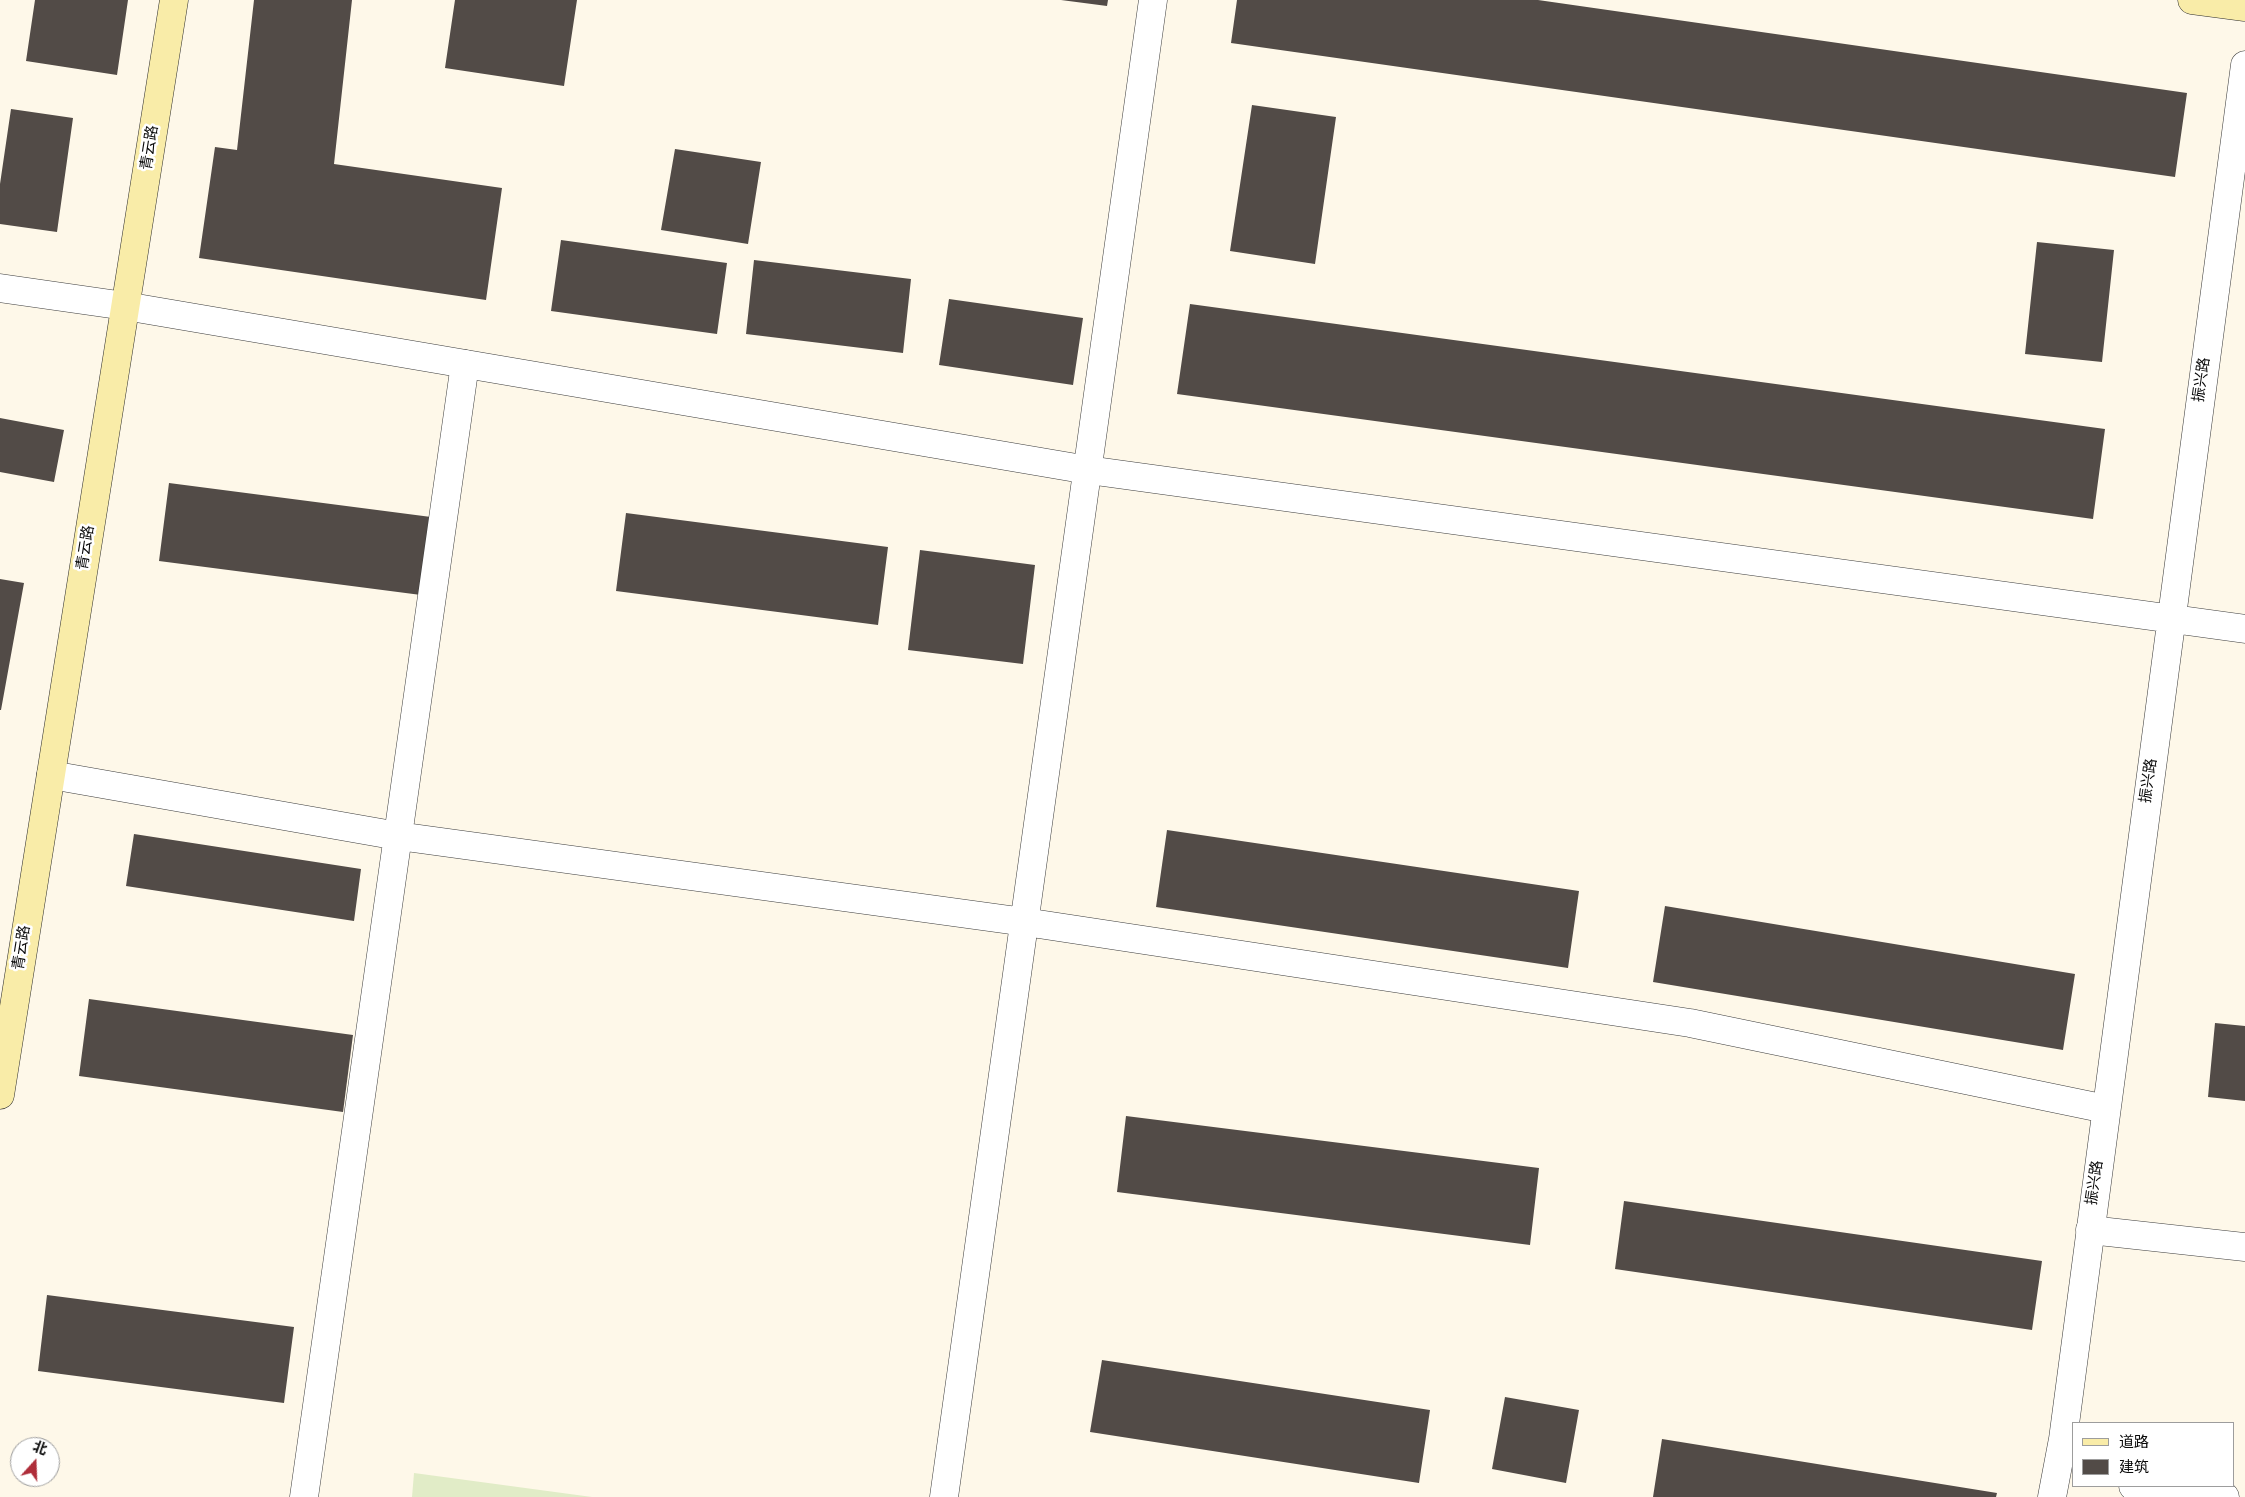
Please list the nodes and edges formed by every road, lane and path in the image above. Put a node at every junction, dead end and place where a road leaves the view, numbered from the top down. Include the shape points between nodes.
1 (174, 0) edge
2 (1153, 0) edge
3 (2192, 0) edge
4 (2245, 7) edge
5 (2245, 65) edge
6 (0, 288) edge
7 (126, 306) junction
8 (465, 364) junction
9 (1088, 470) junction
10 (2172, 618) junction
11 (2245, 629) edge
12 (51, 775) junction
13 (398, 836) junction
14 (1025, 922) junction
15 (0, 1095) edge
16 (2106, 1108) junction
17 (2090, 1230) junction
18 (2245, 1247) edge
19 (2060, 1484) edge
20 (2141, 1487) edge
21 (304, 1497) edge
22 (944, 1497) edge
23 (2225, 1497) edge

1 - 7 main road, 青云路
2 - 9 street
3 - 4 main road
5 - 10 street, 振兴路
6 - 7 street
7 - 8 street
7 - 12 main road, 青云路
8 - 9 street
8 - 13 street
9 - 10 street
9 - 14 street
10 - 11 street
10 - 16 street, 振兴路
12 - 13 street
12 - 15 main road, 青云路
13 - 14 street
13 - 21 street
14 - 16 street via 1690,1023
14 - 22 street
16 - 17 street, 振兴路
17 - 18 street
17 - 19 street, 振兴路 via 2062,1439
20 - 23 street

